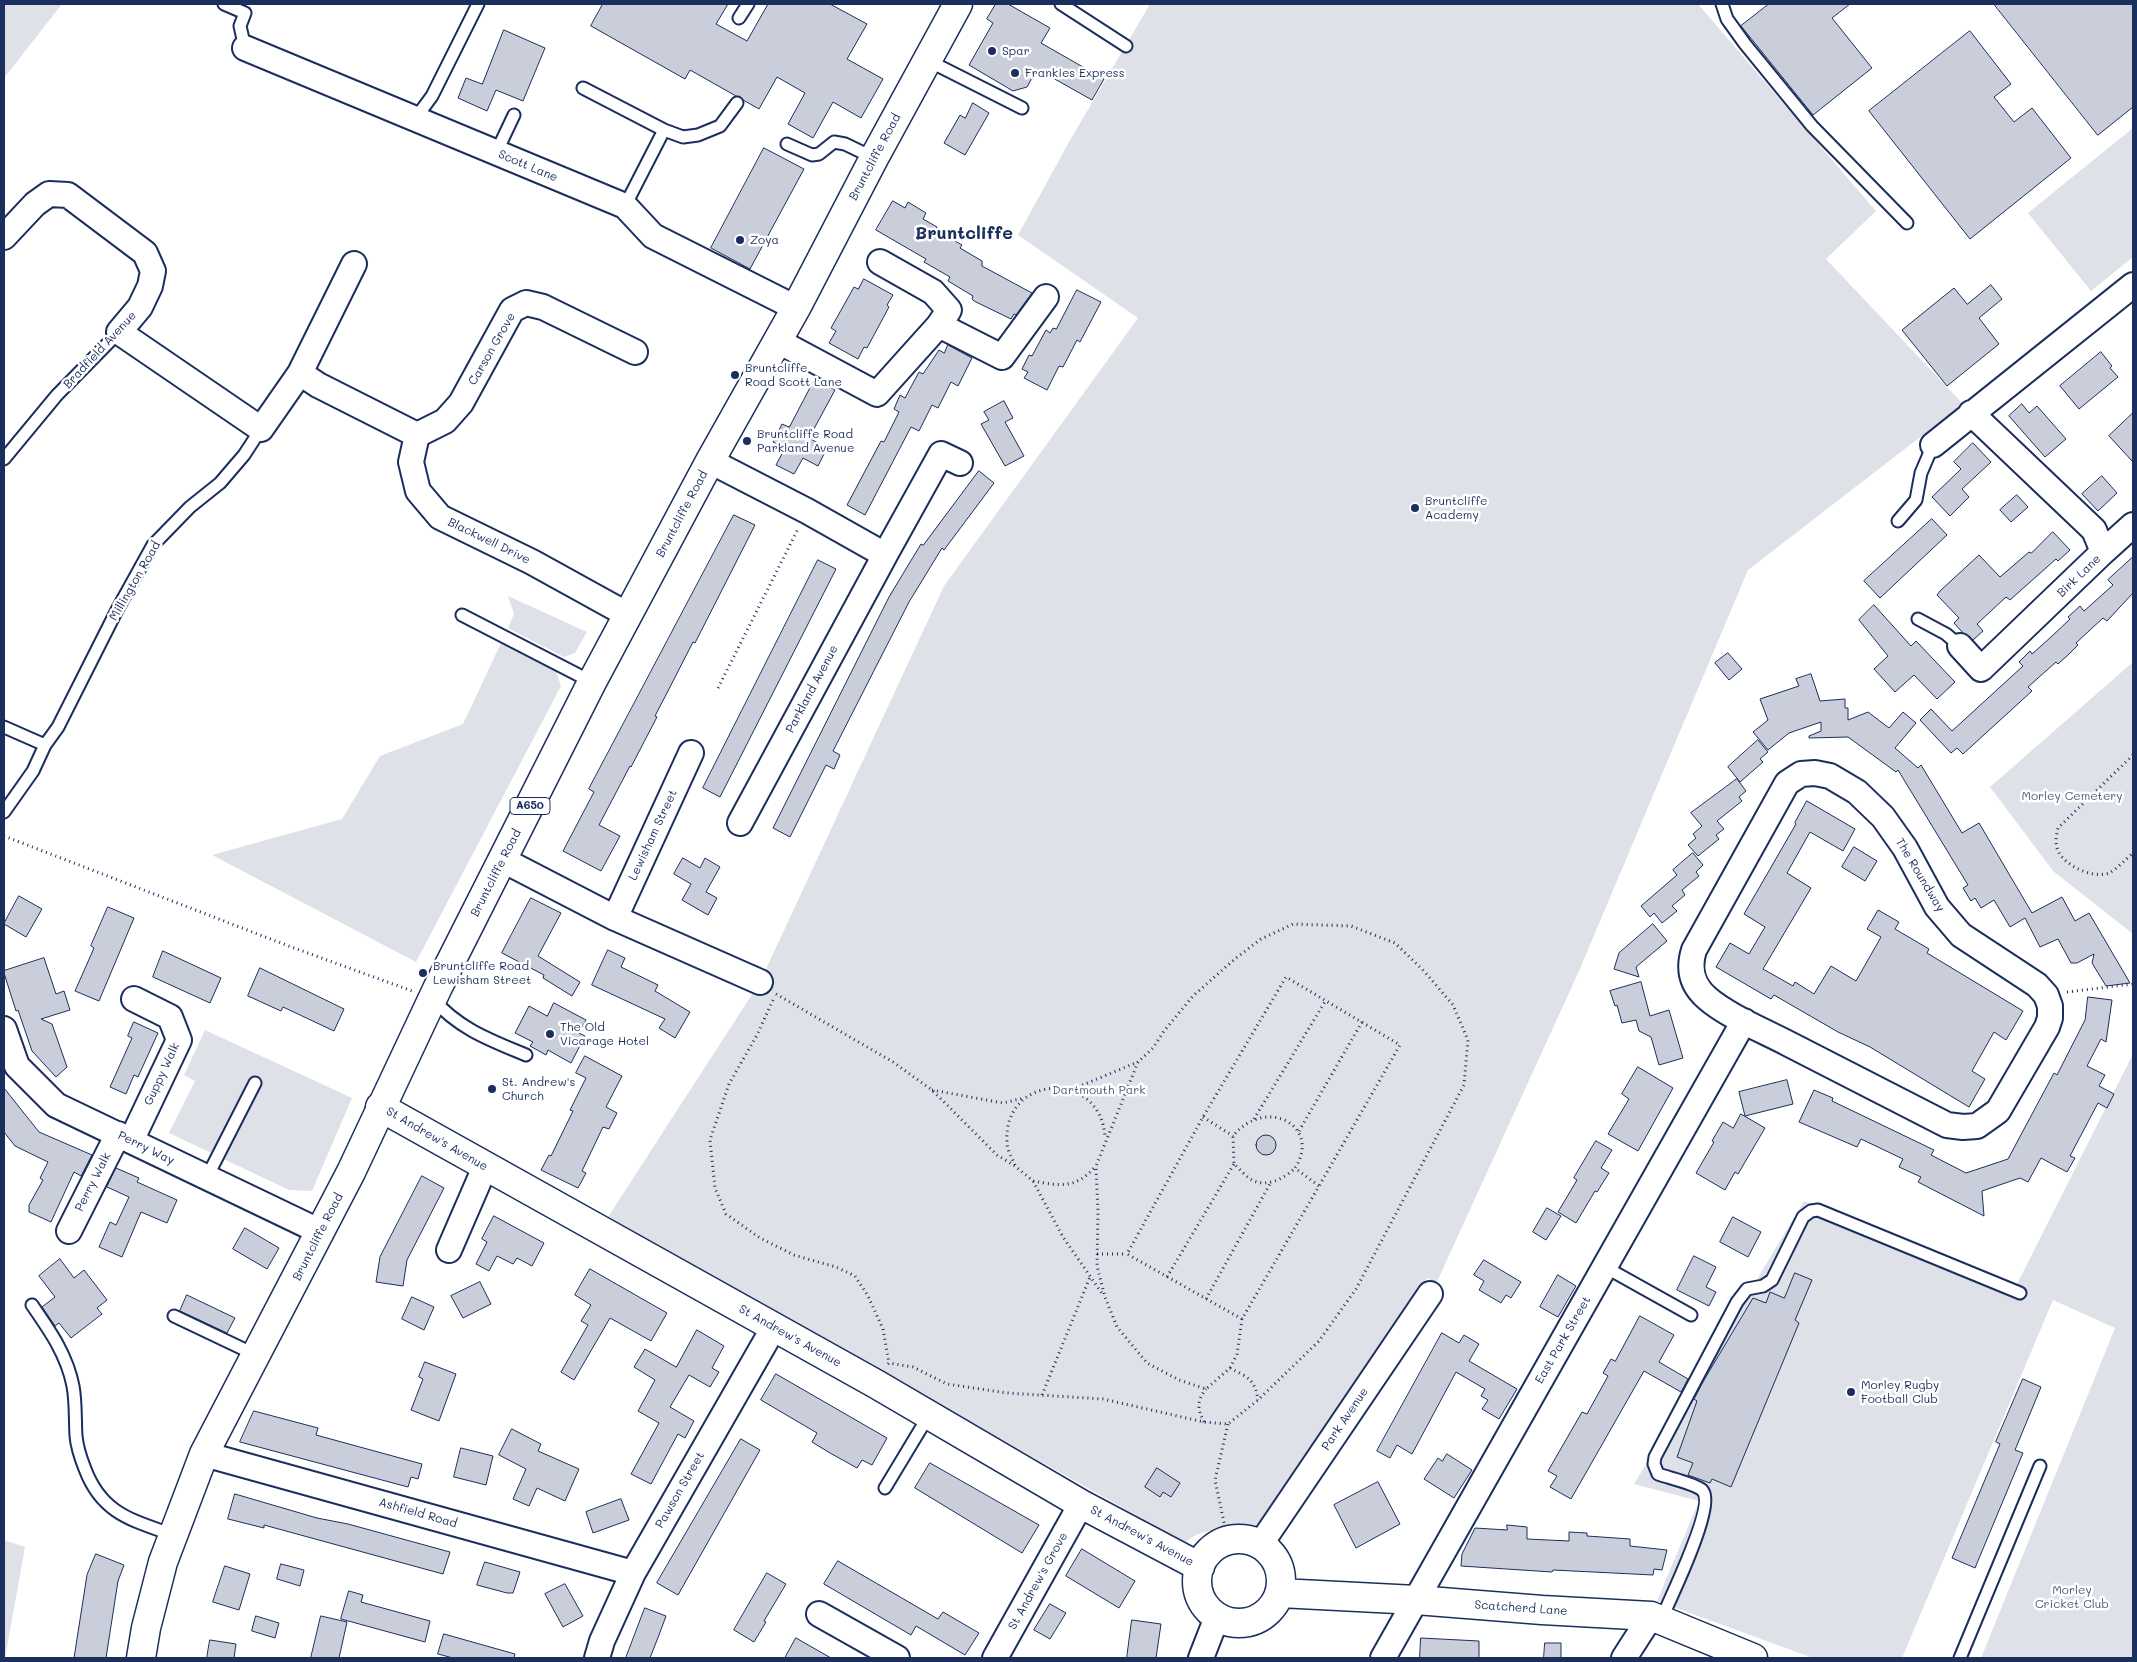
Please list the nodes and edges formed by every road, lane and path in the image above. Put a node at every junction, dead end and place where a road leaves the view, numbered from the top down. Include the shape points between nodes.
1 (224, 4) edge
2 (478, 4) edge
3 (748, 4) edge
4 (958, 4) edge
5 (1061, 4) edge
6 (1722, 4) edge
7 (740, 18) dead end
8 (1126, 46) dead end
9 (245, 48) joint
10 (927, 60) junction
11 (583, 88) dead end
12 (736, 103) dead end
13 (1022, 108) dead end
14 (514, 115) dead end
15 (415, 119) junction
16 (664, 130) junction
17 (786, 144) dead end
18 (496, 153) junction
19 (874, 158) junction
20 (625, 206) junction
21 (1907, 222) dead end
22 (4, 237) edge
23 (880, 262) dead end
24 (354, 264) dead end
25 (2133, 285) edge
26 (1046, 297) dead end
27 (796, 308) junction
28 (939, 325) junction
29 (119, 332) junction
30 (778, 341) junction
31 (635, 352) dead end
32 (300, 373) junction
33 (1972, 413) junction
34 (261, 429) junction
35 (417, 435) junction
36 (1933, 445) joint
37 (942, 453) dead end
38 (4, 459) edge
39 (710, 461) junction
40 (807, 511) junction
41 (1898, 521) dead end
42 (2133, 525) edge
43 (2103, 552) junction
44 (885, 555) junction
45 (462, 615) dead end
46 (628, 615) junction
47 (1918, 619) dead end
48 (1960, 646) joint
49 (592, 682) junction
50 (718, 688) dead end
51 (4, 727) edge
52 (45, 745) junction
53 (691, 753) dead end
54 (2133, 755) edge
55 (4, 812) edge
56 (740, 823) dead end
57 (4, 836) edge
58 (2133, 853) edge
59 (503, 860) junction
60 (615, 918) junction
61 (760, 982) dead end
62 (2133, 984) edge
63 (2046, 995) junction
64 (432, 998) junction
65 (134, 1000) dead end
66 (1326, 1000) junction
67 (1744, 1021) junction
68 (1362, 1022) junction
69 (4, 1029) edge
70 (526, 1056) dead end
71 (1138, 1062) junction
72 (10, 1070) edge
73 (255, 1083) dead end
74 (932, 1090) junction
75 (1072, 1090) junction
76 (1024, 1098) junction
77 (380, 1107) junction
78 (1202, 1117) junction
79 (1254, 1119) junction
80 (1299, 1131) junction
81 (1234, 1136) junction
82 (124, 1137) junction
83 (1105, 1140) junction
84 (1234, 1164) junction
85 (1015, 1166) junction
86 (1096, 1166) junction
87 (485, 1167) junction
88 (1295, 1168) junction
89 (207, 1177) junction
90 (1033, 1181) junction
91 (1271, 1182) junction
92 (1320, 1186) junction
93 (69, 1231) dead end
94 (321, 1232) junction
95 (449, 1250) dead end
96 (1097, 1254) junction
97 (1128, 1254) junction
98 (1605, 1267) junction
99 (1091, 1277) junction
100 (1167, 1277) junction
101 (2020, 1293) dead end
102 (1430, 1294) dead end
103 (1105, 1297) junction
104 (1206, 1299) junction
105 (32, 1305) dead end
106 (1691, 1315) dead end
107 (174, 1316) dead end
108 (1242, 1319) junction
109 (774, 1327) junction
110 (256, 1355) junction
111 (1230, 1368) junction
112 (882, 1373) junction
113 (1206, 1389) junction
114 (1042, 1395) junction
115 (1258, 1400) junction
116 (929, 1415) junction
117 (1204, 1422) junction
118 (1228, 1424) junction
119 (204, 1454) junction
120 (2040, 1466) dead end
121 (885, 1488) dead end
122 (1081, 1504) junction
123 (173, 1534) junction
124 (1260, 1544) junction
125 (1204, 1559) junction
126 (633, 1573) junction
127 (1280, 1593) junction
128 (1416, 1600) junction
129 (819, 1614) dead end
130 (1217, 1617) junction
131 (1656, 1618) junction
132 (141, 1658) edge
133 (597, 1658) edge
134 (897, 1658) edge
135 (995, 1658) edge
136 (1201, 1658) edge
137 (1383, 1658) edge
138 (1624, 1658) edge
139 (1753, 1658) edge
140 (1960, 1658) edge

1 - 9 lane via 245,13 240,26
2 - 15 lane via 432,96
3 - 7 lane
4 - 10 main road, Bruntcliffe Road / A650
5 - 8 lane
6 - 21 lane via 1727,18 1745,44 1812,126
9 - 15 street, Scott Lane
10 - 13 lane
10 - 19 main road, Bruntcliffe Road / A650
11 - 16 lane
12 - 16 lane via 720,126 698,135 682,138
14 - 18 lane
15 - 18 street, Scott Lane
16 - 20 lane
17 - 19 lane via 812,155 819,154 834,142
18 - 20 street, Scott Lane
19 - 27 main road, Bruntcliffe Road / A650
20 - 27 street, Scott Lane via 653,236
22 - 29 street, Bradfield Avenue via 49,194 68,195 145,253 153,271 150,286 140,307
23 - 28 street via 934,292 948,310
24 - 32 street, Millington Road
25 - 33 street
26 - 28 street via 1002,357
27 - 30 main road, Bruntcliffe Road / A650
28 - 30 street via 877,394
29 - 34 street
29 - 38 lane, Bradfield Avenue via 57,396
30 - 39 main road, Bruntcliffe Road / A650
31 - 35 street, Carson Grove via 543,307 526,303 512,310 461,403 445,420
32 - 34 street, Millington Road
32 - 35 street
33 - 36 street
33 - 43 street, Birk Lane via 2094,530
34 - 52 lane, Millington Road via 220,483 190,507 153,545 58,727
35 - 46 street, Blackwell Drive via 411,462 418,491 440,517 532,562
36 - 41 lane via 1921,473 1916,500
37 - 44 street, Parkland Avenue
39 - 40 street
39 - 46 main road, Bruntcliffe Road / A650
40 - 44 street
40 - 50 path
42 - 43 street
43 - 48 street, Birk Lane via 1981,669
44 - 56 street, Parkland Avenue
45 - 49 lane
46 - 49 main road, Bruntcliffe Road / A650
47 - 48 lane via 1946,634
49 - 59 main road, Bruntcliffe Road / A650
51 - 52 lane
52 - 55 lane, Millington Road via 33,771
53 - 60 street, Lewisham Street
54 - 58 path via 2058,828 2055,841 2059,853 2068,863 2093,874 2109,873
57 - 64 path
59 - 60 street
59 - 64 main road, Bruntcliffe Road / A650
60 - 61 street
62 - 63 path
63 - 67 street, The Roundway via 2050,1006 2047,1026 1998,1111 1977,1126 1947,1125
63 - 67 street, The Roundway via 2037,985 1961,935 1937,907 1905,848 1883,817 1857,792 1830,776 1801,774 1787,783 1690,962 1691,976 1707,999
64 - 70 lane via 446,1014 470,1031
64 - 77 main road, Bruntcliffe Road / A650
65 - 82 street, Guppy Walk via 170,1017 179,1040
66 - 68 path
66 - 78 path via 1286,978
66 - 79 path
67 - 98 street, East Park Street
68 - 80 path
68 - 92 path via 1400,1045
69 - 72 street, Perry Way
71 - 75 path
71 - 83 path
71 - 115 path via 1153,1048 1193,996 1224,968 1261,939 1293,924 1351,926 1395,943 1453,1005 1468,1040 1464,1085 1356,1289 1319,1341
72 - 82 street, Perry Way via 56,1105
73 - 89 lane
74 - 76 path via 1003,1103
74 - 85 path via 996,1155
74 - 112 path via 893,1062 776,994 729,1084 710,1140 715,1188 726,1214 760,1238 794,1255 855,1276 883,1330
75 - 76 path via 1048,1087
75 - 83 path via 1097,1109 1105,1128
76 - 85 path via 1008,1121 1006,1145
77 - 87 main road, St Andrew's Avenue
77 - 94 main road, Bruntcliffe Road / A650
78 - 81 path
78 - 97 path
79 - 80 path via 1269,1116 1288,1120
79 - 81 path via 1242,1125
80 - 88 path via 1301,1159
81 - 84 path
82 - 89 street, Perry Way
82 - 93 street, Perry Walk
83 - 86 path
84 - 91 path via 1253,1181
84 - 100 path
85 - 90 path
86 - 90 path via 1081,1180 1064,1186
86 - 96 path
87 - 95 street
87 - 109 main road, St Andrew's Avenue
88 - 91 path via 1285,1178
88 - 92 path
89 - 94 street, Perry Way
90 - 99 path via 1063,1237
91 - 104 path
92 - 108 path
94 - 110 main road, Bruntcliffe Road / A650
96 - 97 path
96 - 103 path
97 - 100 path
98 - 106 lane
98 - 128 street, East Park Street
99 - 103 path
99 - 114 path
100 - 104 path
101 - 131 lane via 1818,1210 1811,1210 1803,1217 1772,1280 1763,1286 1747,1289 1738,1302 1655,1457 1658,1474 1696,1487 1706,1498 1703,1517 1688,1558
102 - 124 street, Park Avenue
103 - 113 path via 1117,1327 1148,1363 1179,1380
104 - 108 path
105 - 123 lane via 57,1341 66,1365 73,1387 77,1439 90,1481 101,1499 133,1520
107 - 110 lane
108 - 111 path via 1238,1354
109 - 112 main road, St Andrew's Avenue
109 - 126 street, Pawson Street
110 - 119 main road, Bruntcliffe Road / A650
111 - 113 path
111 - 115 path via 1249,1378 1256,1388
112 - 114 path via 913,1367 947,1384
112 - 116 main road, St Andrew's Avenue
113 - 117 path via 1198,1408
114 - 117 path via 1103,1399
115 - 118 path
116 - 121 lane
116 - 122 main road, St Andrew's Avenue
117 - 118 path
118 - 125 path via 1216,1480 1226,1532
119 - 123 main road, Bruntcliffe Road / A650
119 - 126 street, Ashfield Road
120 - 140 lane
122 - 125 main road, St Andrew's Avenue
122 - 135 street, St Andrew's Grove
123 - 132 main road, Bruntcliffe Road / A650 via 163,1562
124 - 125 main road, St Andrew's Avenue via 1245,1539 1228,1540
124 - 127 main road via 1279,1565
125 - 130 main road, St Andrew's Avenue via 1197,1580 1198,1594
126 - 133 street, Pawson Street
127 - 128 main road, Scatcherd Lane
127 - 130 main road via 1264,1616 1244,1624
128 - 131 main road, Scatcherd Lane
128 - 137 street, East Park Street
129 - 134 street
130 - 136 street
131 - 138 street
131 - 139 main road, Scatcherd Lane via 1713,1647

